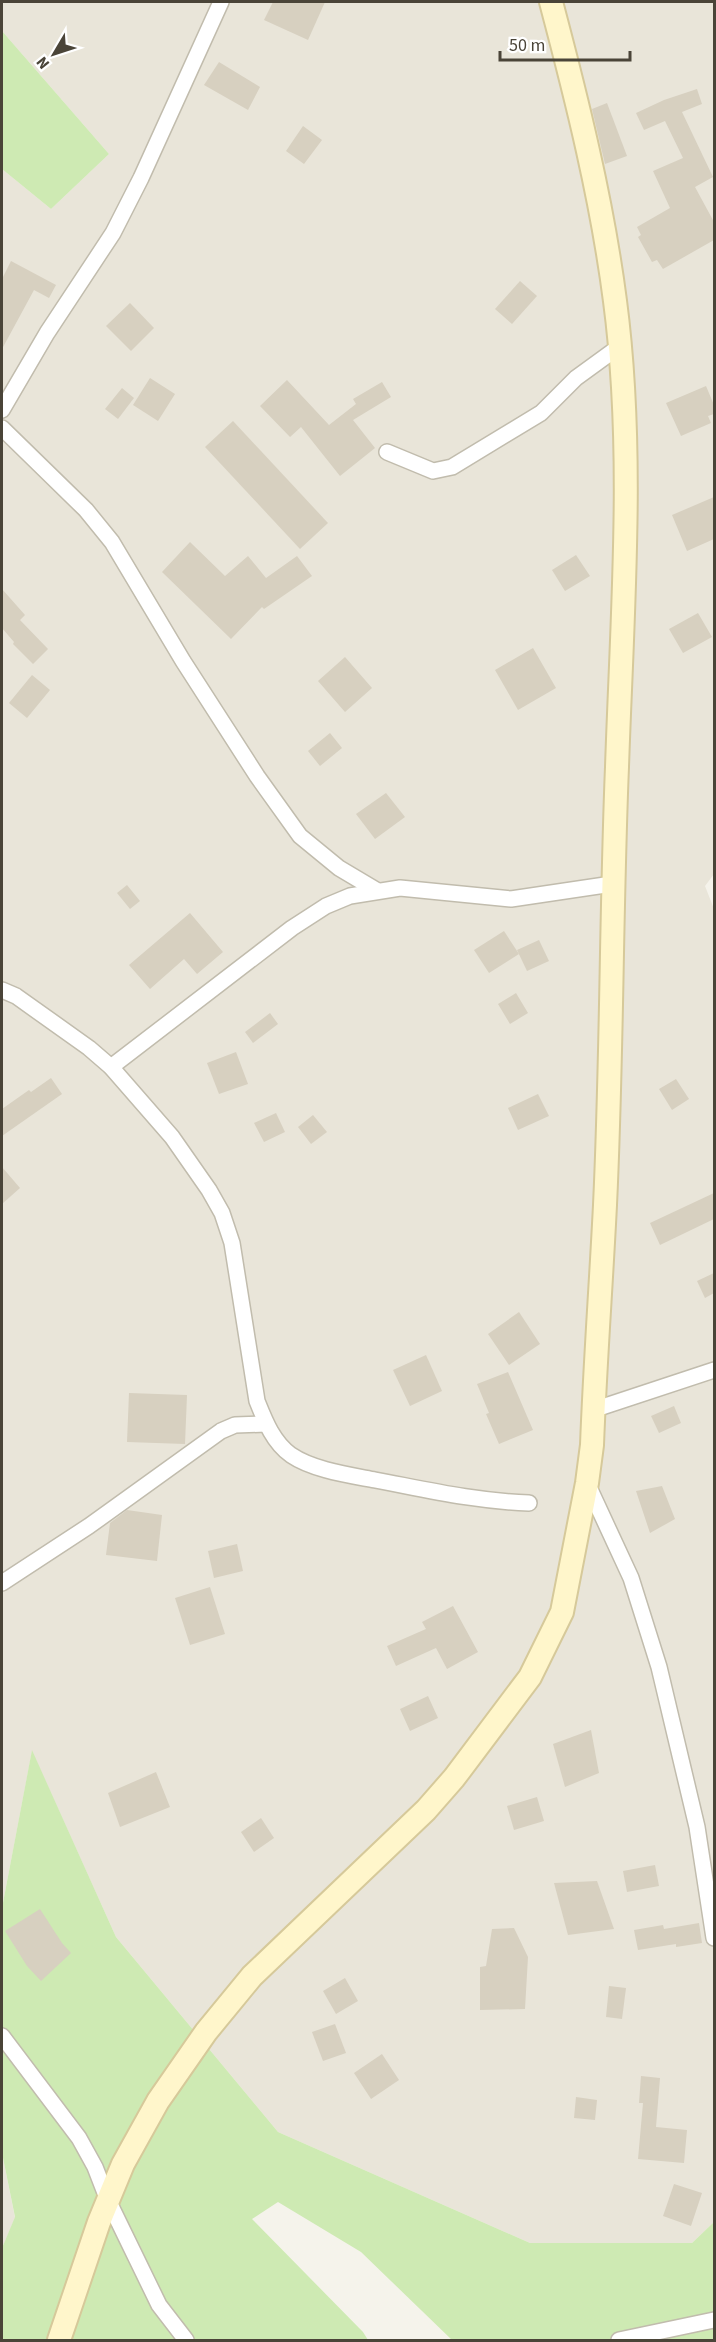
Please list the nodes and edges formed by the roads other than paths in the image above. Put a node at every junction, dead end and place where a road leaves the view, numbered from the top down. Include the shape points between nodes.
1 (221, 2) edge
2 (551, 2) edge
3 (620, 346) junction
4 (2, 410) edge
5 (2, 428) edge
6 (387, 452) dead end
7 (612, 884) junction
8 (376, 890) junction
9 (2, 990) edge
10 (111, 1067) junction
11 (714, 1370) edge
12 (593, 1410) junction
13 (266, 1424) junction
14 (587, 1483) junction
15 (529, 1503) dead end
16 (2, 1583) edge
17 (714, 1938) edge
18 (2, 2036) edge
19 (107, 2198) junction
20 (714, 2320) edge
21 (58, 2340) edge
22 (186, 2340) edge
23 (619, 2340) edge

1 - 4 street via 113,232
2 - 3 street via 595,192
3 - 6 street via 576,378 541,413 452,467 433,471
3 - 7 street via 626,521
5 - 8 street via 86,510 112,542 232,738 300,836 339,868
7 - 8 street via 511,899 400,888
7 - 12 street via 605,1203
8 - 10 street via 326,906 292,928
9 - 10 street via 16,996
10 - 13 street via 172,1137 222,1213 238,1273 257,1401
11 - 12 street
12 - 14 street
13 - 15 street via 292,1456 338,1473 475,1500
13 - 16 street via 235,1425 221,1431
14 - 17 street via 631,1578 659,1667 698,1827
14 - 19 street via 562,1612 530,1677 426,1810 282,1946 226,2005 158,2101
18 - 19 street via 79,2138
19 - 21 street
19 - 22 street via 159,2305
20 - 23 street

